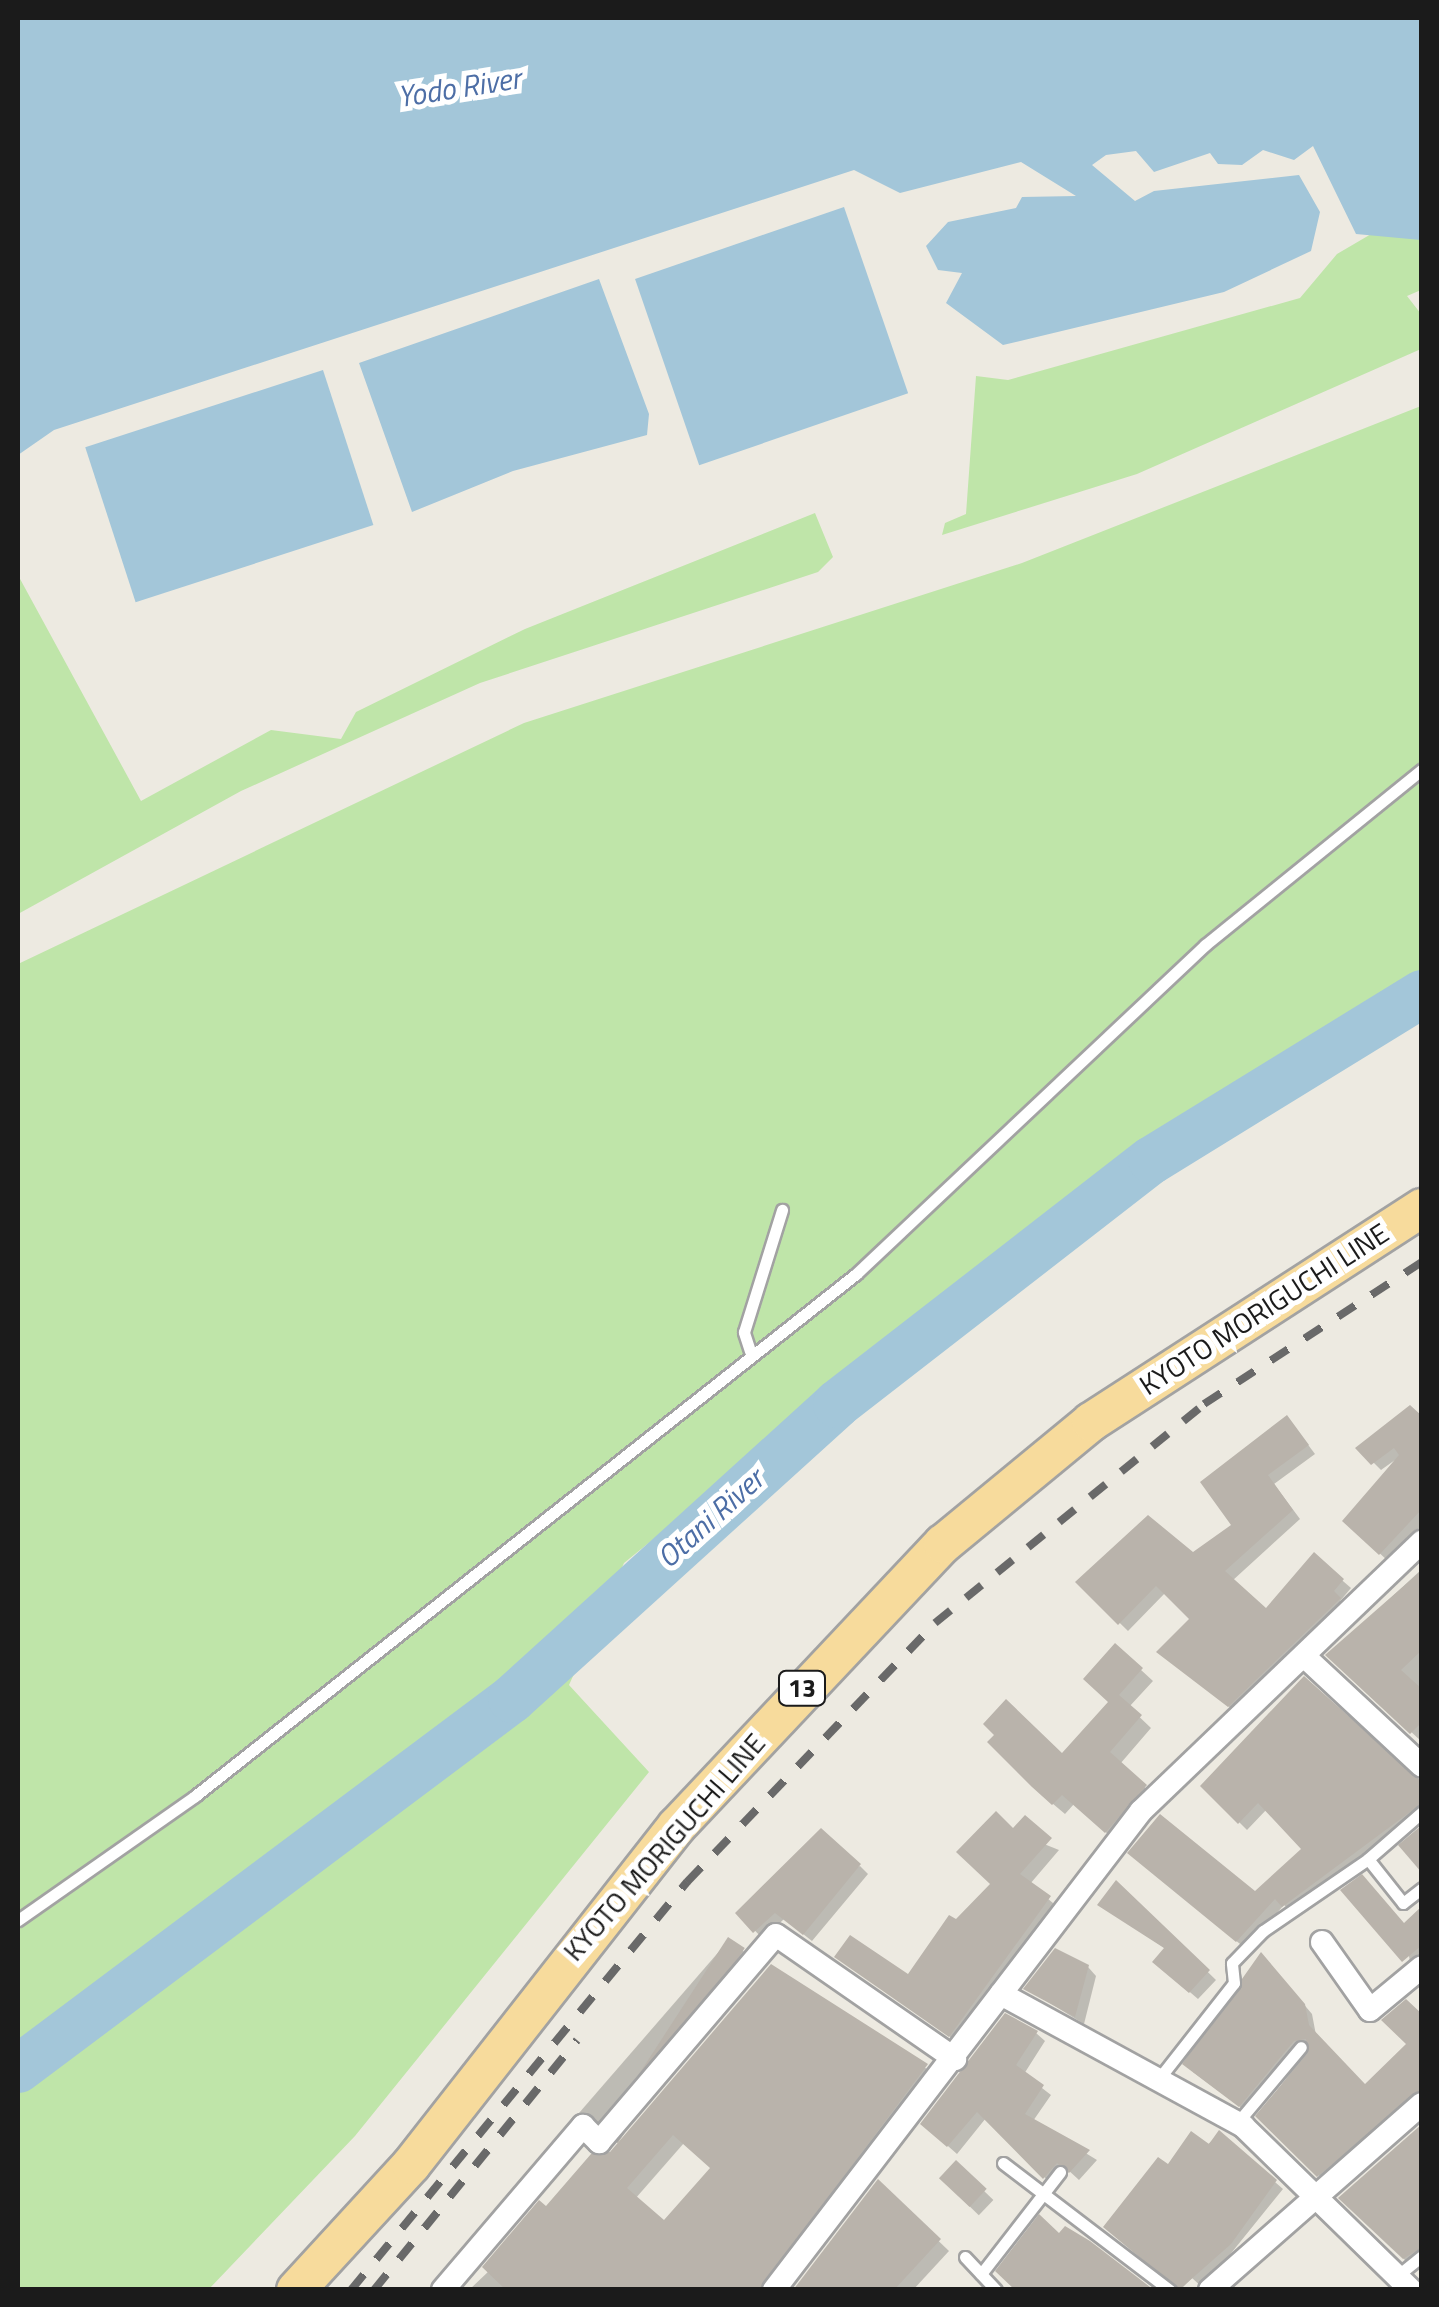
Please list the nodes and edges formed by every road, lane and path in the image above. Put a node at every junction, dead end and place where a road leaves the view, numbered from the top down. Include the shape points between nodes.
1 (1422, 769) edge
2 (1422, 1208) edge
3 (782, 1210) dead end
4 (750, 1351) junction
5 (1422, 1542) edge
6 (1304, 1656) junction
7 (1418, 1755) edge
8 (1422, 1812) edge
9 (1368, 1860) junction
10 (1422, 1888) edge
11 (18, 1920) edge
12 (1322, 1942) dead end
13 (1422, 1967) edge
14 (1001, 1994) junction
15 (1301, 2046) dead end
16 (955, 2059) junction
17 (1161, 2076) junction
18 (1422, 2104) edge
19 (1237, 2123) junction
20 (1003, 2163) dead end
21 (1060, 2172) dead end
22 (1043, 2193) junction
23 (1311, 2195) junction
24 (1422, 2256) edge
25 (965, 2257) dead end
26 (980, 2274) junction
27 (1404, 2283) edge
28 (296, 2290) edge
29 (443, 2290) edge
30 (774, 2290) edge
31 (996, 2290) edge
32 (1170, 2290) edge
33 (1210, 2290) edge

1 - 4 lane via 1142,1002 973,1173
2 - 28 main road, KYOTO MORIGUCHI LINE / 13 via 1091,1422 943,1544 677,1826 411,2165
3 - 4 lane via 744,1332
4 - 11 lane via 409,1631
5 - 6 street
6 - 7 street
6 - 14 street via 1140,1811
8 - 9 lane
9 - 10 lane via 1403,1903
9 - 17 lane via 1242,1952 1232,1963 1234,1983
12 - 13 street via 1346,1956 1370,2010
14 - 16 street
14 - 17 street
15 - 19 lane
16 - 29 street via 776,1935 599,2142 583,2126
16 - 30 street
17 - 19 street
18 - 23 street
19 - 23 street
20 - 22 lane
21 - 22 lane
22 - 26 lane
22 - 32 lane
23 - 27 street
23 - 33 street
24 - 27 lane
25 - 26 lane
26 - 31 lane

